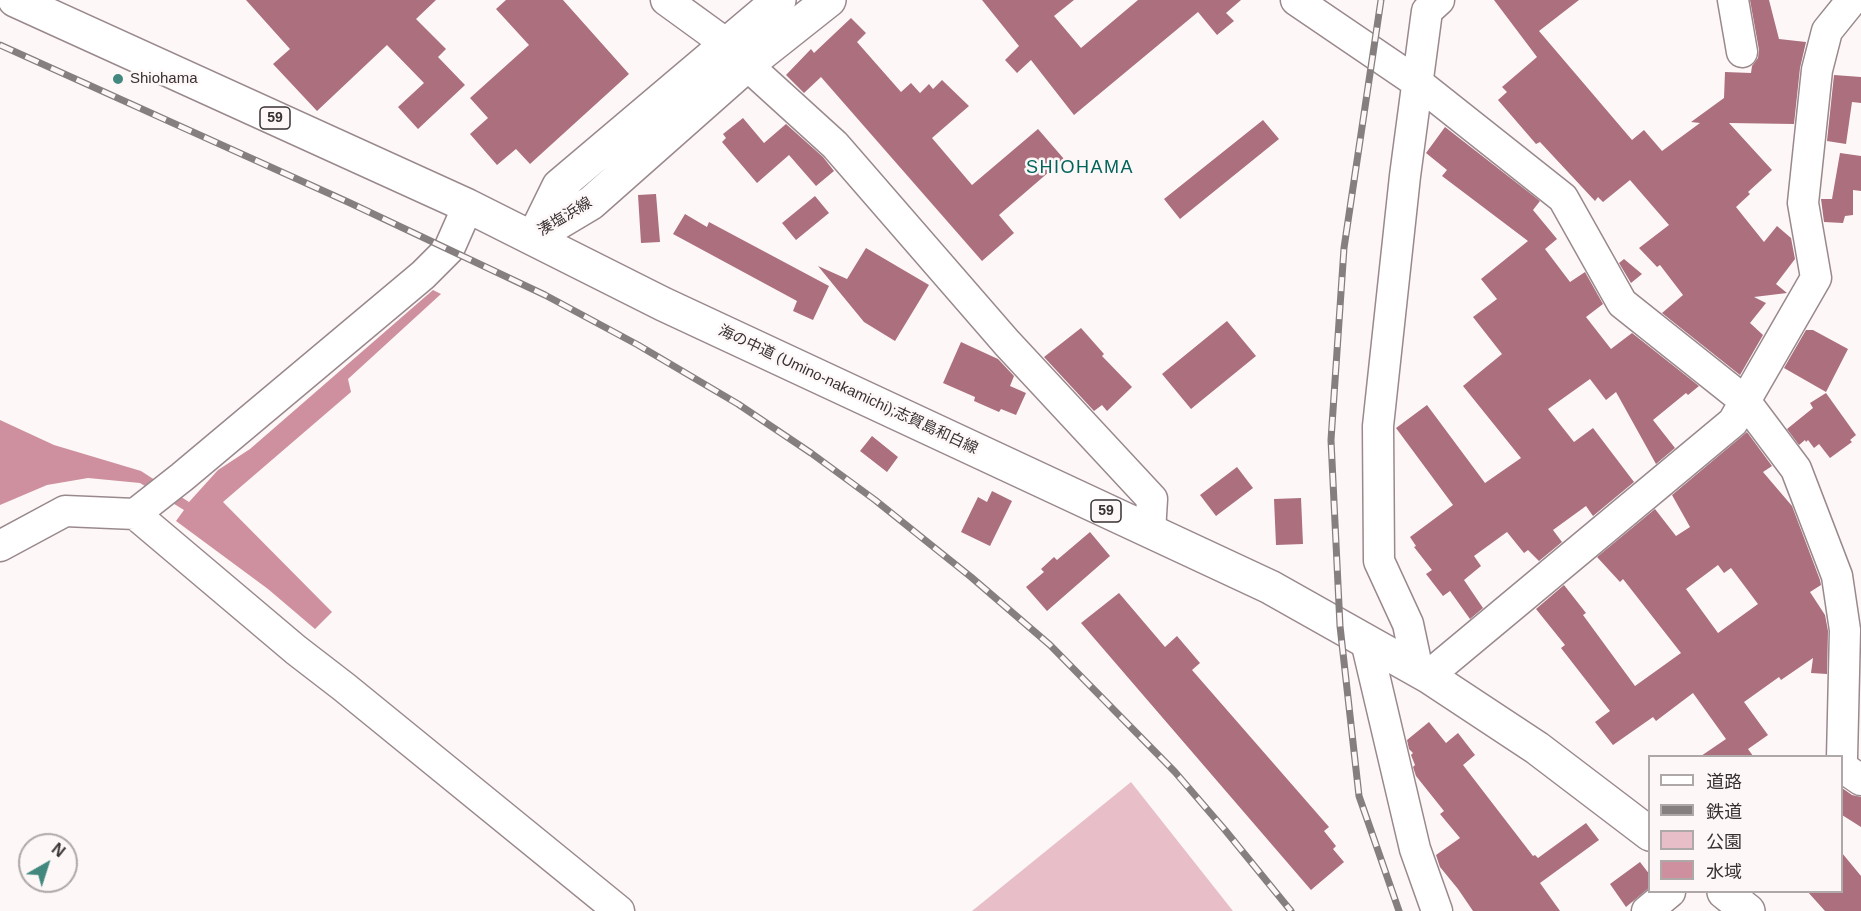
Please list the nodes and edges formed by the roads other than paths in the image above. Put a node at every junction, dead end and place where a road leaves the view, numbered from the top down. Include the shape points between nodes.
1 (15, 0) edge
2 (666, 0) edge
3 (779, 0) edge
4 (829, 0) edge
5 (1296, 0) edge
6 (1439, 0) edge
7 (1733, 0) edge
8 (1852, 0) edge
9 (1742, 52) dead end
10 (737, 55) junction
11 (1418, 83) junction
12 (468, 206) junction
13 (534, 237) junction
14 (1745, 401) junction
15 (135, 514) junction
16 (1150, 532) junction
17 (0, 546) edge
18 (1366, 641) junction
19 (1423, 673) junction
20 (1842, 755) edge
21 (1843, 768) edge
22 (1861, 780) edge
23 (1648, 832) edge
24 (1668, 893) edge
25 (1726, 893) edge
26 (619, 911) edge
27 (1437, 911) edge
28 (1647, 911) edge
29 (1748, 911) edge

1 - 12 main road, 海の中道 (Umino-nakamichi);志賀島和白線 / 59
2 - 10 street
3 - 10 main road, 湊塩浜線
4 - 10 main road, 湊塩浜線
5 - 11 street
6 - 11 street via 1427,11
7 - 9 street
8 - 14 street via 1827,31 1817,70 1803,202 1816,278
10 - 13 main road, 湊塩浜線 via 591,203
10 - 16 street via 835,145 1007,343 1152,499
11 - 14 street via 1563,198 1622,303
11 - 19 street via 1378,426 1379,561 1408,624
12 - 13 main road, 海の中道 (Umino-nakamichi);志賀島和白線 / 59
12 - 15 street via 449,249 423,275
13 - 16 main road, 海の中道 (Umino-nakamichi);志賀島和白線 / 59 via 663,304
14 - 19 street via 1733,422
14 - 20 street via 1796,469 1837,576 1845,630
15 - 17 street via 65,511
15 - 26 street via 296,650
16 - 18 main road, 海の中道 (Umino-nakamichi);志賀島和白線 / 59 via 1270,587
18 - 19 main road, 海の中道 (Umino-nakamichi);志賀島和白線 / 59
18 - 27 street via 1415,849
19 - 23 main road, 海の中道 (Umino-nakamichi);志賀島和白線 / 59 via 1537,748
21 - 22 street
24 - 28 street
25 - 29 main road

